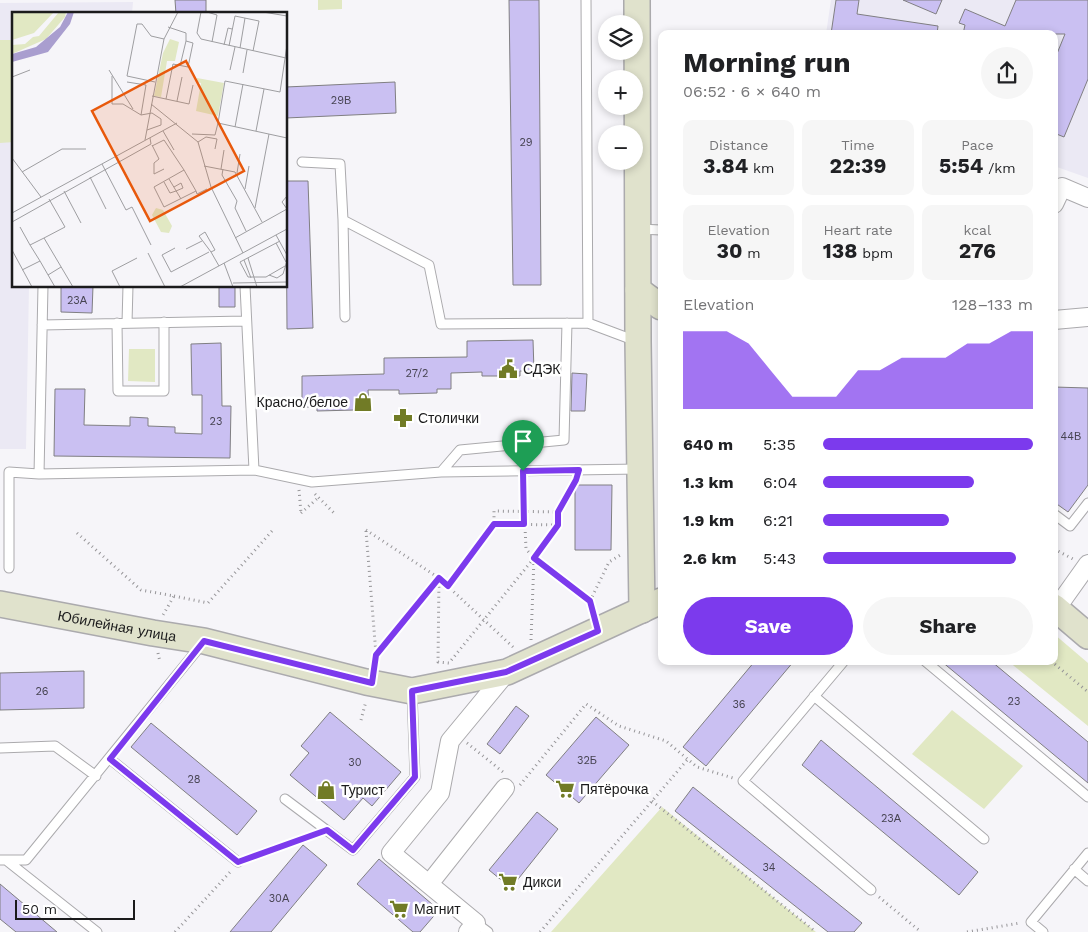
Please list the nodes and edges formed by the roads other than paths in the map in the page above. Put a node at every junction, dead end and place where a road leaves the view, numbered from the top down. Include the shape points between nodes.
1 (586, 0) edge
2 (637, 0) edge
3 (302, 162) dead end
4 (1058, 196) edge
5 (1088, 198) edge
6 (343, 220) junction
7 (650, 229) edge
8 (42, 288) edge
9 (128, 288) edge
10 (245, 288) edge
11 (638, 290) junction
12 (658, 305) edge
13 (345, 317) dead end
14 (1088, 317) edge
15 (1058, 320) edge
16 (246, 321) junction
17 (164, 322) junction
18 (122, 323) junction
19 (567, 323) junction
20 (588, 323) junction
21 (42, 325) junction
22 (638, 341) junction
23 (640, 469) junction
24 (254, 470) junction
25 (441, 472) junction
26 (39, 474) junction
27 (1088, 503) edge
28 (1058, 517) edge
29 (1088, 564) edge
30 (8, 568) dead end
31 (0, 604) edge
32 (1058, 604) edge
33 (652, 606) edge
34 (1058, 611) edge
35 (1088, 636) edge
36 (204, 641) junction
37 (512, 662) junction
38 (841, 665) edge
39 (930, 665) edge
40 (412, 691) junction
41 (814, 696) junction
42 (0, 748) edge
43 (110, 759) junction
44 (96, 776) junction
45 (508, 781) road end
46 (1088, 798) edge
47 (285, 799) dead end
48 (984, 839) dead end
49 (1088, 853) edge
50 (3, 860) edge
51 (238, 862) road end
52 (1074, 869) junction
53 (1088, 881) edge
54 (429, 884) junction
55 (871, 890) road end
56 (477, 929) edge
57 (97, 932) edge
58 (1043, 932) edge

1 - 20 lane
2 - 7 street
3 - 6 lane via 340,164
4 - 5 street via 1062,187
6 - 13 lane
6 - 19 lane via 429,265 442,324
7 - 11 street
8 - 21 lane
9 - 18 lane
10 - 16 lane
11 - 12 street
11 - 22 street
14 - 15 street
16 - 17 lane
16 - 24 lane
17 - 18 lane
17 - 18 lane via 164,390 118,391
18 - 21 lane
19 - 20 lane
19 - 25 lane via 564,440 460,450
20 - 22 lane
21 - 26 lane
22 - 23 street
23 - 25 lane
23 - 33 street
24 - 25 lane via 312,482
24 - 26 lane
26 - 30 lane via 8,472
27 - 28 lane via 1070,526
29 - 32 street
31 - 36 street, Юбилейная улица
33 - 37 street, Юбилейная улица via 598,631
34 - 35 street
36 - 40 street, Юбилейная улица
36 - 43 lane
37 - 40 street, Юбилейная улица
37 - 54 street via 450,741 440,793 391,853
38 - 41 lane
39 - 46 lane
40 - 47 lane via 415,777 353,850
41 - 48 lane
41 - 55 lane via 743,781
42 - 44 lane via 54,746
43 - 44 lane
43 - 51 lane
44 - 50 lane via 26,860
45 - 54 street
49 - 52 lane
50 - 57 lane
52 - 53 lane
52 - 58 lane via 1031,922
54 - 56 street

